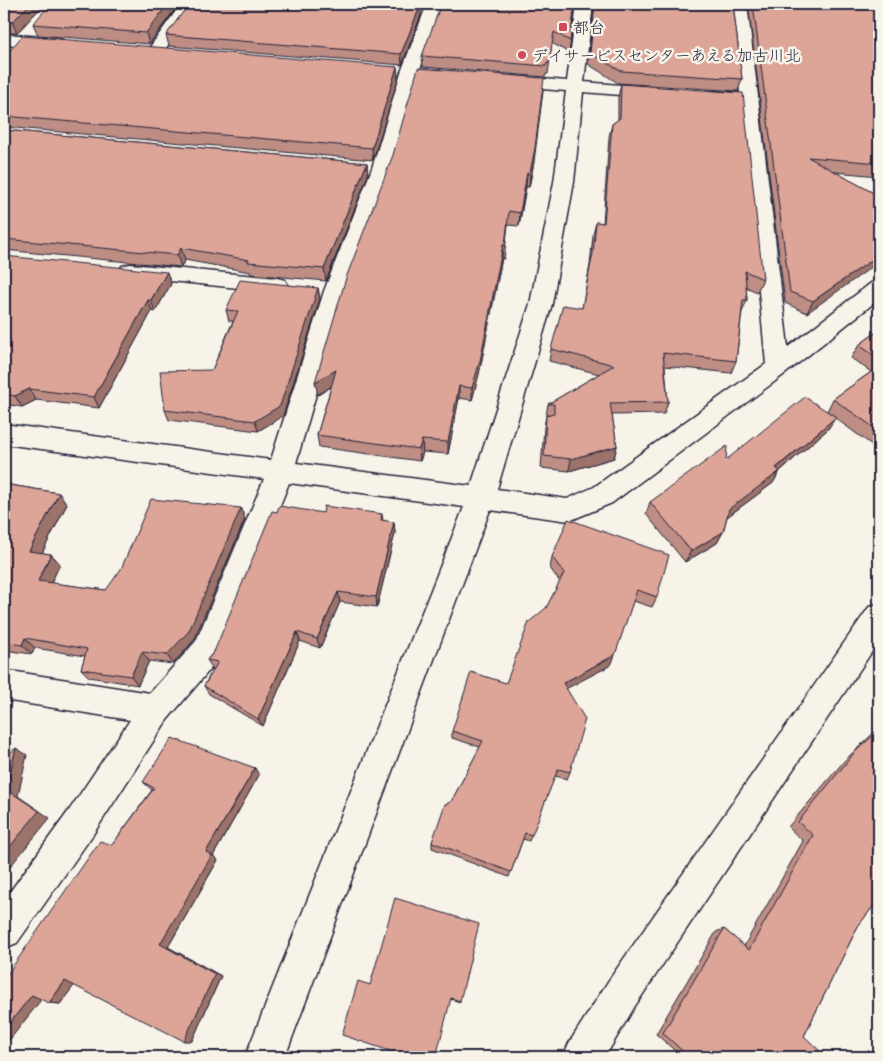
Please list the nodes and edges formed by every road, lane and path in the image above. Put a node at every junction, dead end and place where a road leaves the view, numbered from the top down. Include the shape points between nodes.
1 (189, 4) edge
2 (585, 4) edge
3 (739, 4) edge
4 (434, 6) edge
5 (415, 8) edge
6 (35, 25) edge
7 (22, 40) junction
8 (69, 44) edge
9 (7, 46) edge
10 (136, 50) edge
11 (155, 52) junction
12 (174, 53) edge
13 (390, 71) edge
14 (419, 73) junction
15 (487, 79) edge
16 (575, 87) junction
17 (672, 94) edge
18 (691, 95) edge
19 (750, 99) junction
20 (362, 166) edge
21 (382, 168) junction
22 (111, 269) edge
23 (879, 288) edge
24 (316, 289) junction
25 (778, 367) junction
26 (4, 434) edge
27 (281, 472) junction
28 (481, 498) junction
29 (879, 616) edge
30 (4, 685) edge
31 (156, 709) junction
32 (4, 930) edge
33 (265, 1057) edge
34 (583, 1057) edge

1 - 11 street
2 - 16 street
3 - 19 street
4 - 5 street
4 - 14 street
6 - 7 street
7 - 8 street
7 - 9 street
10 - 11 street
11 - 12 street
13 - 14 street
14 - 21 street
15 - 16 street
16 - 17 street
16 - 28 street via 564,182 541,304
18 - 19 street
19 - 25 street
20 - 21 street
21 - 24 street
22 - 24 street
23 - 25 street
24 - 27 street
25 - 28 street via 603,495 569,510
26 - 27 street
27 - 28 street
27 - 31 street via 207,650
28 - 33 street
29 - 34 street via 622,992
30 - 31 street
31 - 32 street

